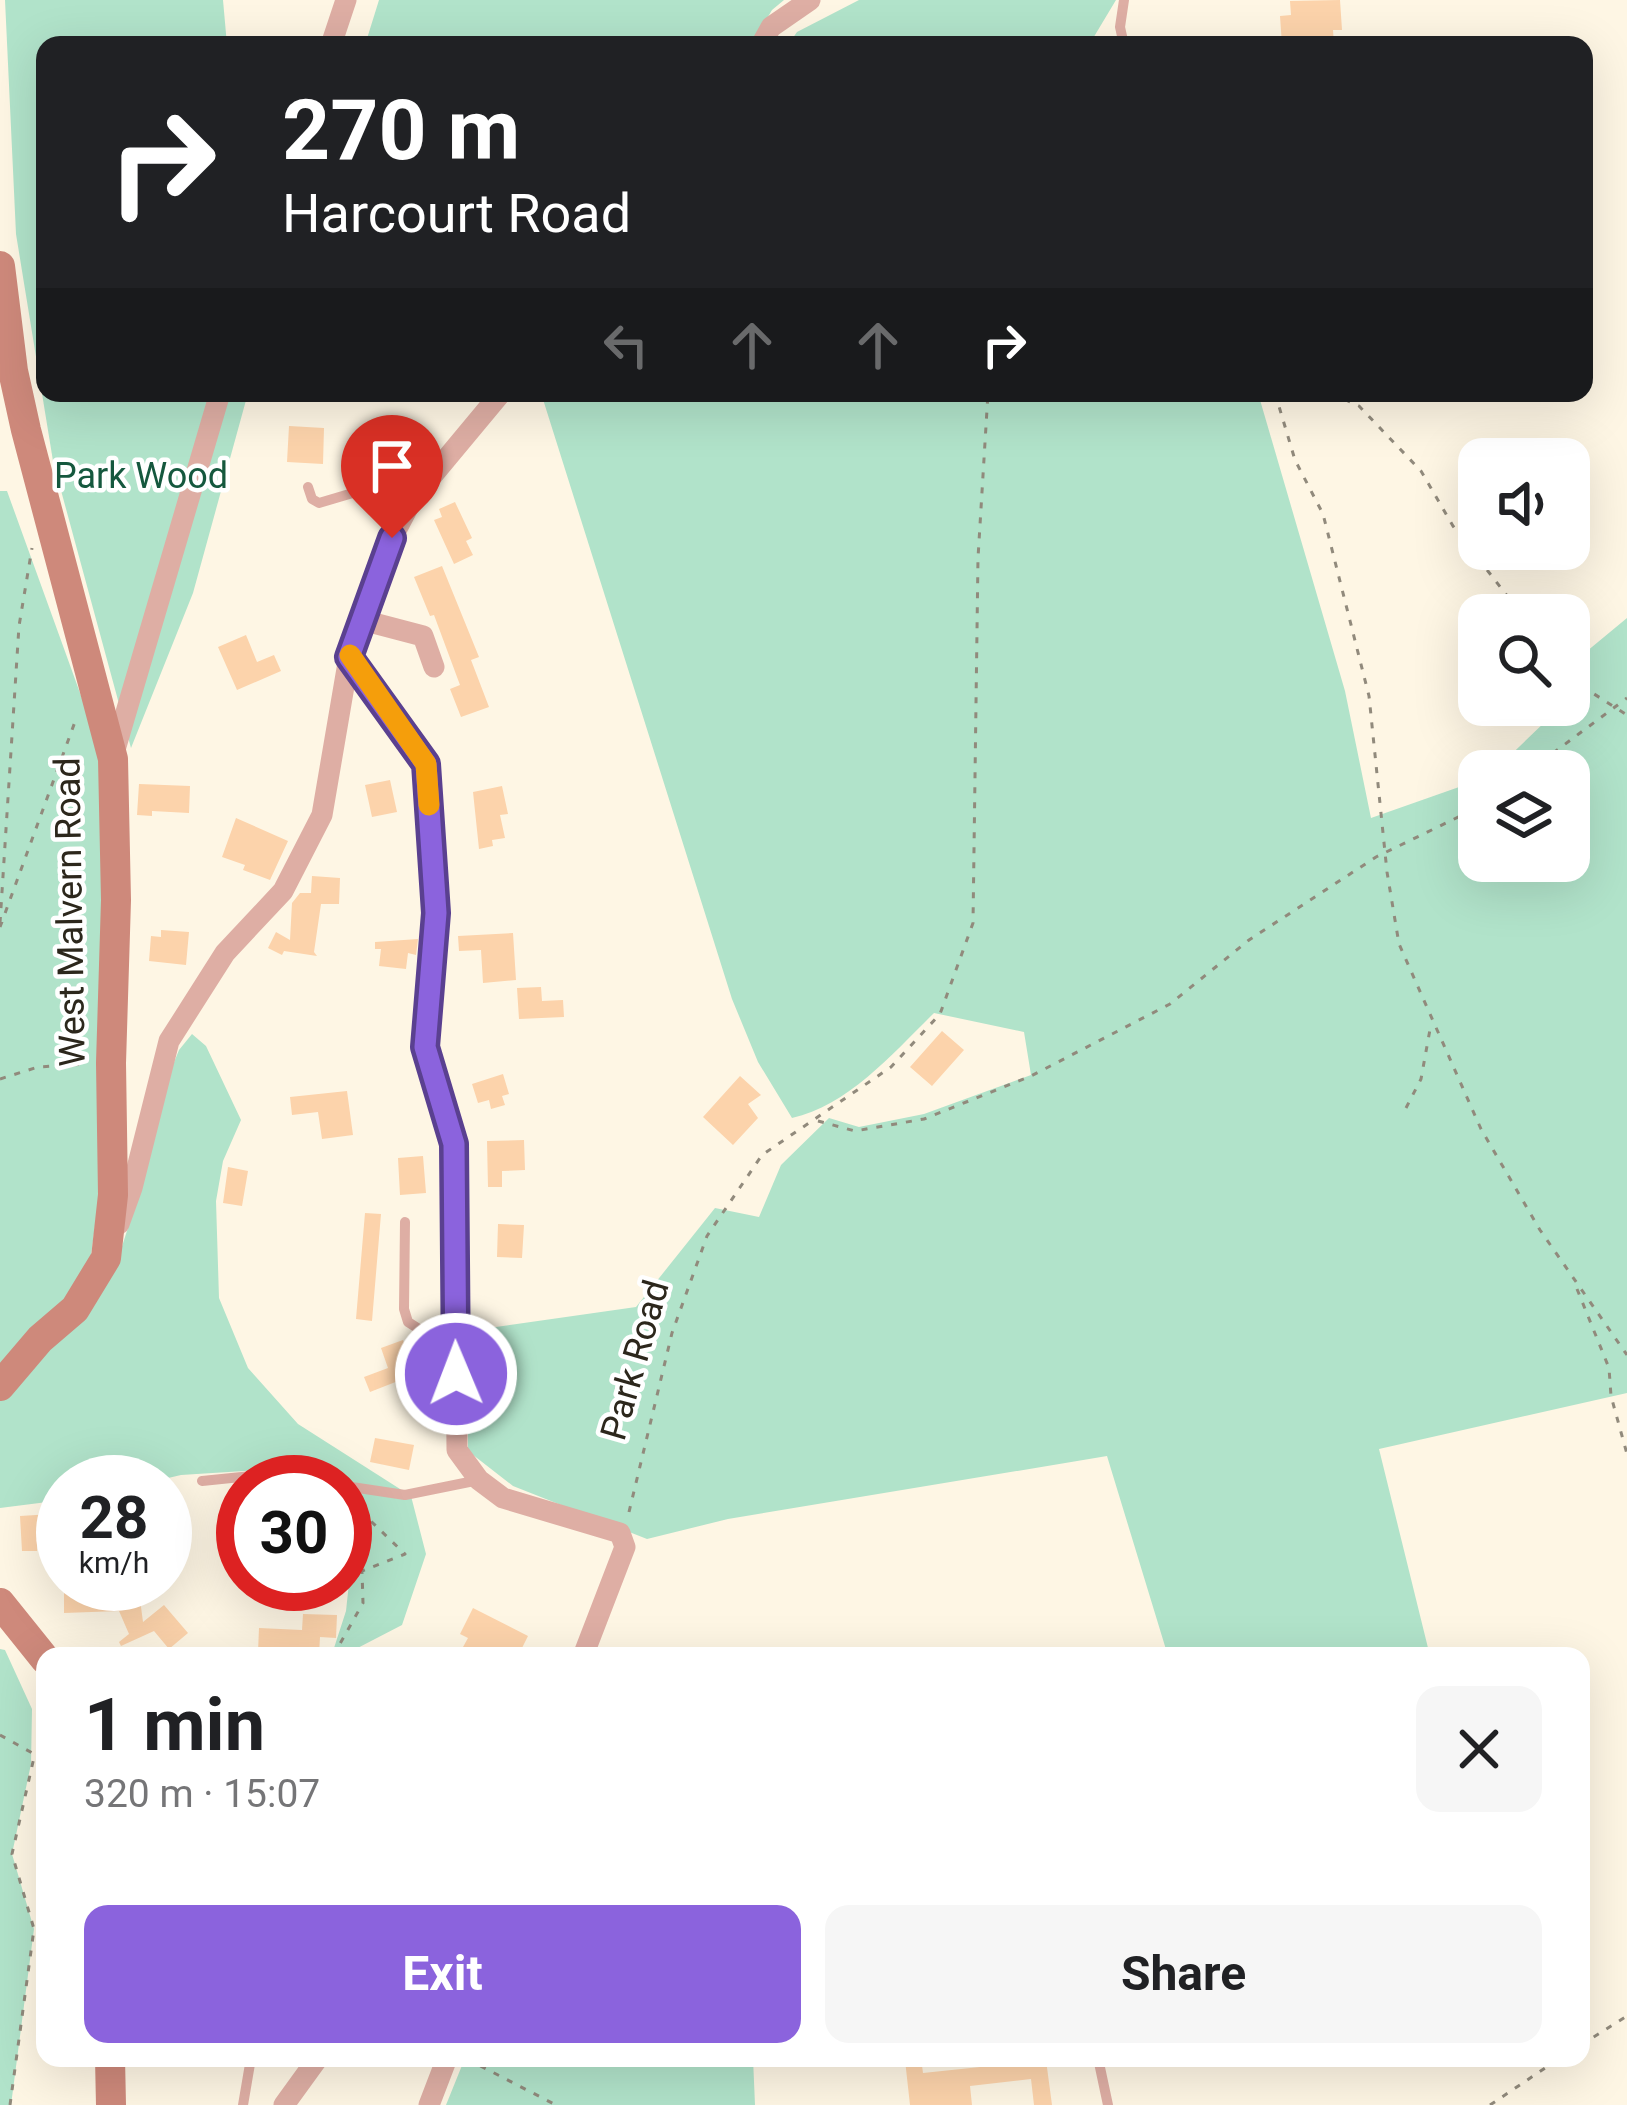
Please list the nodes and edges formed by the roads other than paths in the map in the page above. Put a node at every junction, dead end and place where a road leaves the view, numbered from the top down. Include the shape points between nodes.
1 (346, 0) edge
2 (810, 0) edge
3 (1124, 0) edge
4 (335, 36) edge
5 (766, 36) edge
6 (1122, 36) edge
7 (0, 266) edge
8 (217, 402) edge
9 (494, 402) edge
10 (308, 487) dead end
11 (409, 506) junction
12 (362, 620) junction
13 (349, 657) junction
14 (434, 667) dead end
15 (112, 759) junction
16 (405, 1222) dead end
17 (106, 1258) junction
18 (456, 1336) junction
19 (0, 1386) edge
20 (216, 1480) edge
21 (479, 1480) junction
22 (202, 1481) dead end
23 (372, 1490) edge
24 (0, 1604) edge
25 (586, 1647) edge
26 (36, 1648) edge
27 (110, 2067) edge
28 (249, 2067) edge
29 (311, 2067) edge
30 (444, 2067) edge
31 (1100, 2067) edge
32 (111, 2105) edge
33 (243, 2105) edge
34 (284, 2105) edge
35 (429, 2105) edge
36 (1108, 2105) edge

1 - 4 street
2 - 5 street
3 - 6 lane
7 - 15 main road, West Malvern Road via 26,430
8 - 15 street
9 - 11 street
10 - 11 lane via 319,503 373,487
11 - 12 street
12 - 13 street
12 - 14 street via 423,636
13 - 17 street via 322,815 283,891 225,953 169,1041
13 - 18 street via 426,764 436,913 425,1047 454,1144
15 - 17 main road, West Malvern Road
16 - 18 lane via 408,1322 433,1338
17 - 19 main road, West Malvern Road via 75,1309
18 - 21 street via 457,1450
20 - 22 lane
21 - 23 lane via 405,1495
21 - 25 street via 503,1498 620,1532 625,1546
24 - 26 main road
27 - 32 main road
28 - 33 lane
29 - 34 street
30 - 35 street
31 - 36 lane

